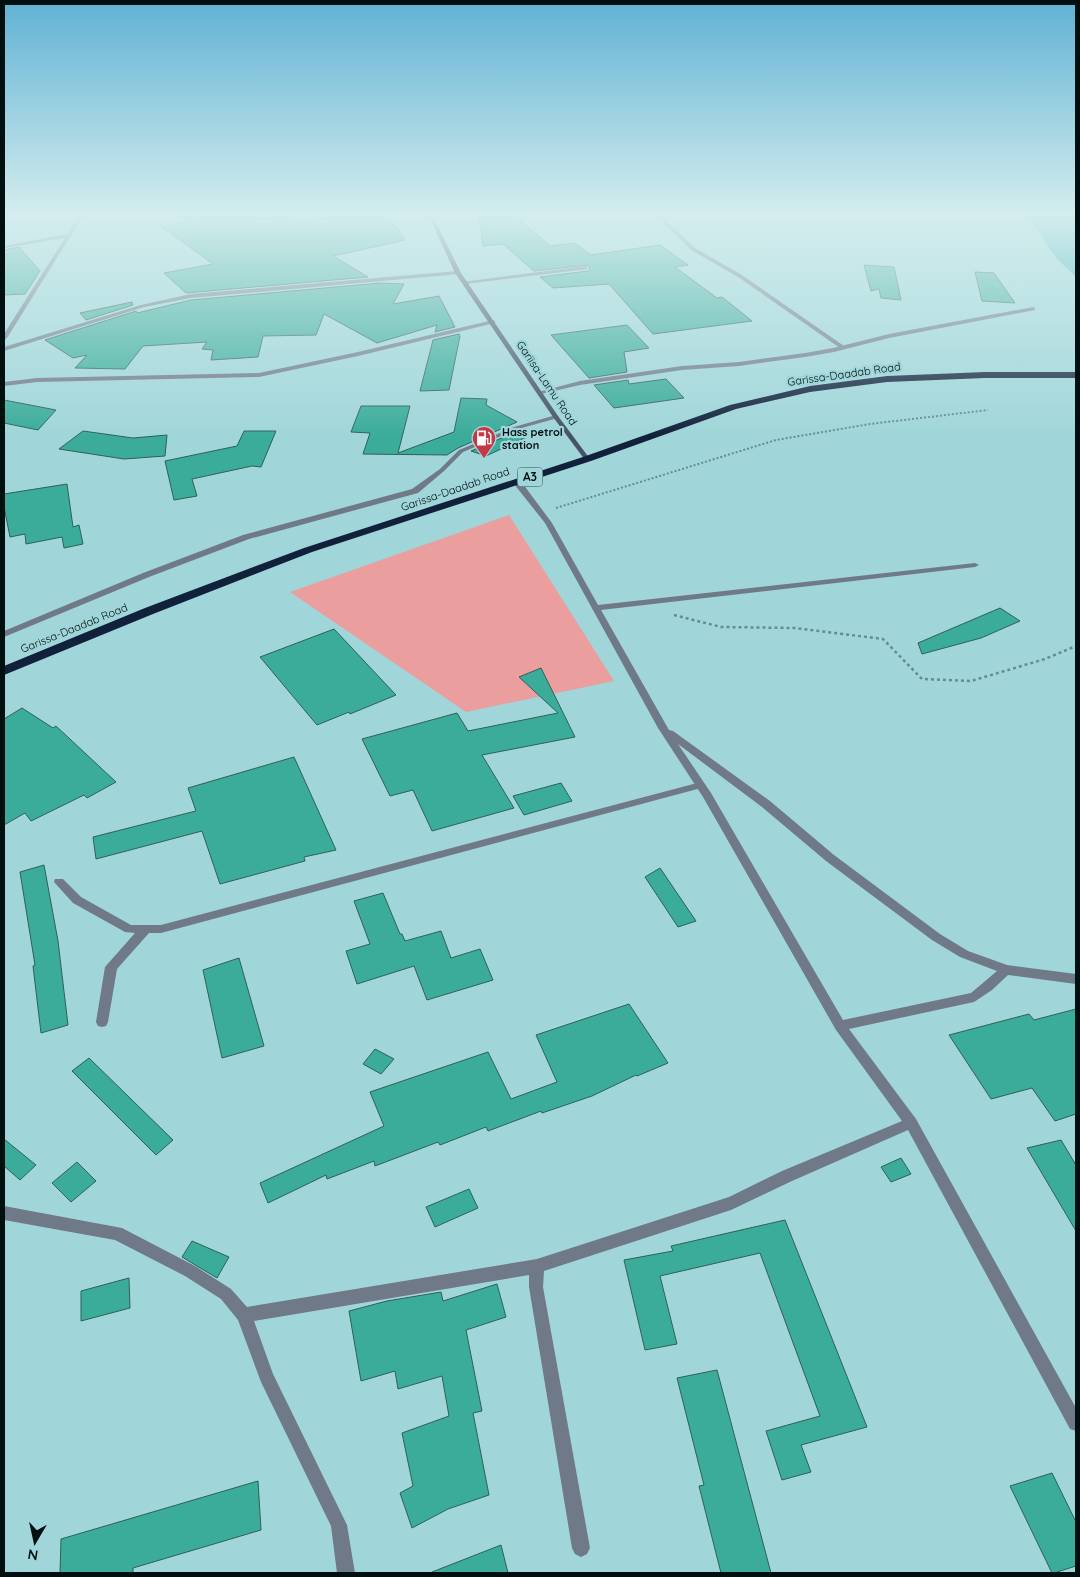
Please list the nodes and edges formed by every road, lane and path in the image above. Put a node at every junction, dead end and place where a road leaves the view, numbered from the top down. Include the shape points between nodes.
1 (35, 290) edge
2 (262, 290) edge
3 (470, 290) edge
4 (760, 290) edge
5 (1033, 309) dead end
6 (493, 322) junction
7 (4, 338) edge
8 (842, 346) junction
9 (4, 349) edge
10 (1076, 375) edge
11 (4, 384) edge
12 (541, 392) junction
13 (988, 410) dead end
14 (556, 417) junction
15 (587, 458) junction
16 (517, 482) junction
17 (540, 513) junction
18 (975, 565) dead end
19 (596, 608) junction
20 (666, 613) dead end
21 (4, 634) edge
22 (1076, 646) edge
23 (4, 671) edge
24 (663, 728) junction
25 (701, 785) junction
26 (59, 882) dead end
27 (146, 929) junction
28 (1006, 970) junction
29 (1076, 979) edge
30 (102, 1022) dead end
31 (840, 1026) junction
32 (911, 1123) junction
33 (4, 1213) edge
34 (537, 1266) junction
35 (244, 1314) junction
36 (1076, 1423) edge
37 (580, 1548) dead end
38 (346, 1573) edge

1 - 7 street
2 - 9 street via 191,296 143,306
3 - 6 street, Gariisa-Lamu Road
4 - 8 street
5 - 8 street
6 - 11 street via 259,374 66,379
6 - 12 street, Gariisa-Lamu Road
8 - 12 street via 805,356 682,368
10 - 15 highway, Garissa-Daadab Road / A3 via 887,378 810,389 733,407
12 - 14 street, Gariisa-Lamu Road
13 - 17 path via 870,424 776,440
14 - 15 street, Gariisa-Lamu Road
14 - 21 street via 516,428 461,451 415,490 246,537
15 - 16 highway, Garissa-Daadab Road / A3
16 - 17 street
16 - 23 highway, Garissa-Daadab Road / A3 via 308,550
17 - 19 street
18 - 19 street
19 - 24 street
20 - 22 path via 721,627 796,628 883,639 922,680 971,681
24 - 25 street
24 - 28 street via 936,937 964,954
25 - 27 street via 161,929
25 - 31 street
26 - 27 street via 77,900 129,929
27 - 30 street via 111,967
28 - 29 street
28 - 31 street via 974,997
31 - 32 street
32 - 34 street via 731,1203
32 - 36 street
33 - 35 street via 117,1233 190,1271 226,1294
34 - 35 street
34 - 37 street via 536,1287
35 - 38 street via 266,1377 339,1525

